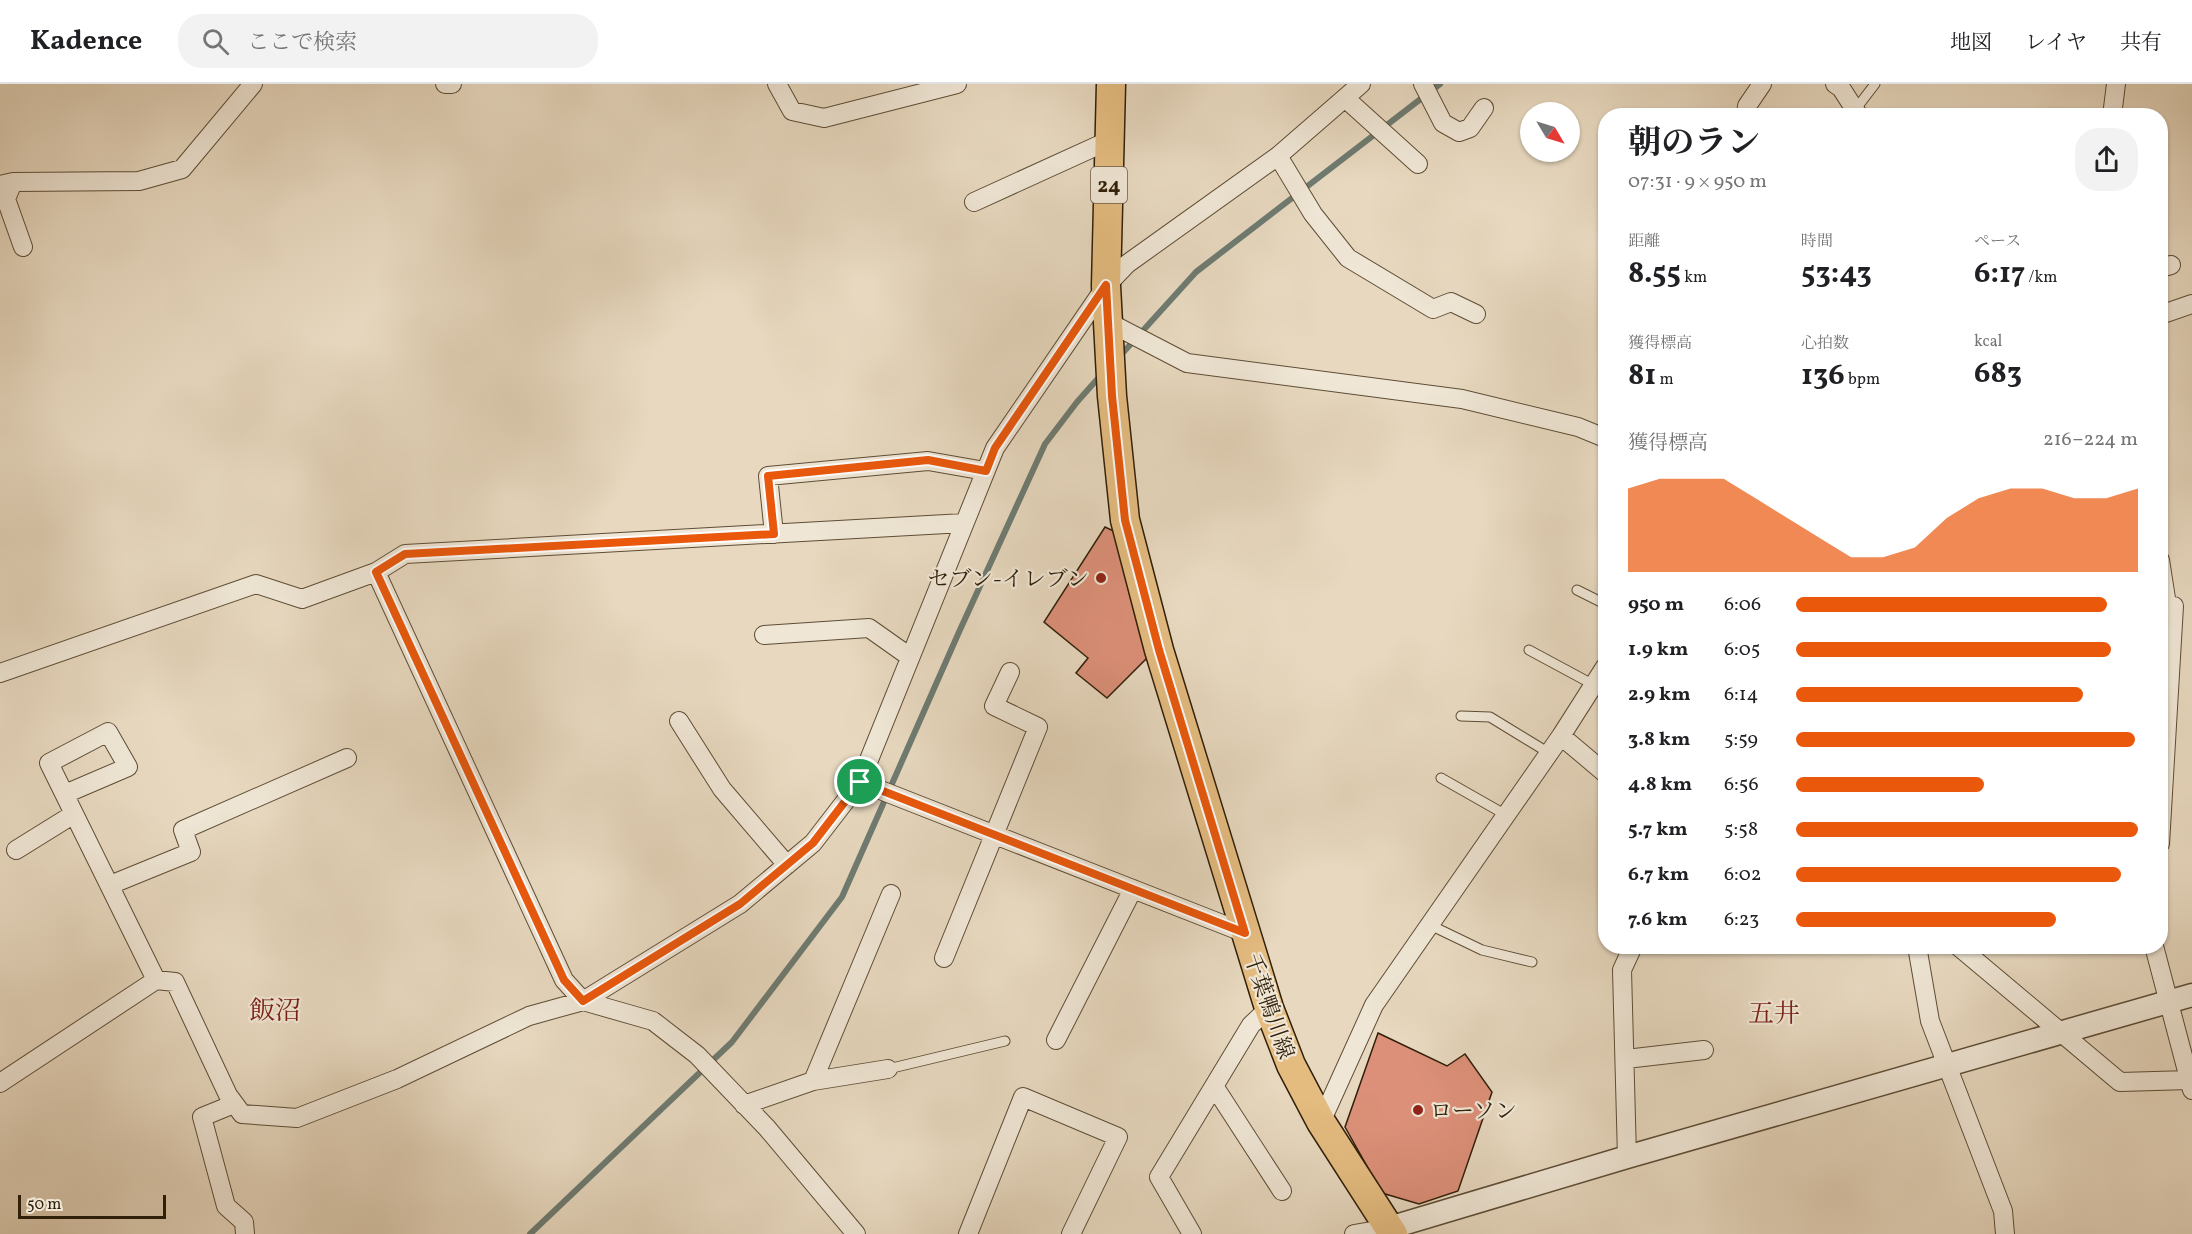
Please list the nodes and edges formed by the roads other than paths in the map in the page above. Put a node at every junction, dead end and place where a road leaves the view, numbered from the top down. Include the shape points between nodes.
1 (253, 84) edge
2 (445, 84) edge
3 (452, 84) edge
4 (777, 84) edge
5 (957, 84) edge
6 (1111, 84) edge
7 (1361, 84) edge
8 (1423, 84) edge
9 (1762, 84) edge
10 (1835, 84) edge
11 (1875, 84) edge
12 (2116, 84) edge
13 (1345, 98) junction
14 (1484, 108) dead end
15 (1747, 108) edge
16 (1854, 108) edge
17 (1860, 108) edge
18 (2113, 108) edge
19 (1110, 140) junction
20 (1278, 156) junction
21 (1418, 164) dead end
22 (6, 183) edge
23 (974, 202) dead end
24 (23, 247) dead end
25 (1106, 285) junction
26 (2192, 304) edge
27 (2168, 312) edge
28 (1476, 314) dead end
29 (1108, 322) junction
30 (1598, 432) edge
31 (986, 471) junction
32 (964, 523) junction
33 (774, 534) junction
34 (376, 572) junction
35 (2168, 588) edge
36 (1577, 590) dead end
37 (1598, 600) edge
38 (2173, 605) edge
39 (764, 635) dead end
40 (1529, 651) dead end
41 (910, 657) junction
42 (1010, 672) dead end
43 (0, 673) edge
44 (1598, 679) edge
45 (1594, 685) junction
46 (2168, 697) edge
47 (1461, 716) dead end
48 (679, 721) dead end
49 (1561, 736) junction
50 (1549, 753) junction
51 (346, 758) dead end
52 (1598, 767) edge
53 (1441, 778) dead end
54 (860, 782) junction
55 (65, 794) dead end
56 (74, 814) junction
57 (1506, 815) junction
58 (994, 835) junction
59 (16, 850) dead end
60 (787, 865) junction
61 (110, 885) junction
62 (1133, 889) junction
63 (891, 894) dead end
64 (1431, 925) junction
65 (1245, 933) junction
66 (1630, 954) edge
67 (1918, 954) edge
68 (1967, 954) edge
69 (2156, 954) edge
70 (944, 958) dead end
71 (1532, 962) dead end
72 (156, 980) junction
73 (2192, 995) edge
74 (583, 1001) junction
75 (2168, 1002) junction
76 (1269, 1008) junction
77 (2060, 1032) junction
78 (1056, 1040) dead end
79 (1005, 1041) dead end
80 (1704, 1050) dead end
81 (1626, 1059) junction
82 (1947, 1064) junction
83 (888, 1069) joint
84 (813, 1081) junction
85 (0, 1083) edge
86 (1214, 1086) junction
87 (2190, 1086) edge
88 (234, 1104) junction
89 (744, 1105) junction
90 (1321, 1122) junction
91 (1627, 1156) junction
92 (1282, 1191) dead end
93 (1391, 1231) edge
94 (245, 1234) edge
95 (856, 1234) edge
96 (968, 1234) edge
97 (1071, 1234) edge
98 (1192, 1234) edge
99 (1354, 1234) edge
100 (2005, 1234) edge

1 - 22 street via 182,170 140,181
2 - 3 street
4 - 5 street via 792,111 824,118
6 - 19 main road, 千葉鴨川線 / 24
7 - 13 street
8 - 14 street via 1443,123 1459,132 1470,128
9 - 15 street
10 - 16 street
11 - 17 lane
12 - 18 street
13 - 20 street
13 - 21 street
19 - 23 street
19 - 25 main road, 千葉鴨川線 / 24
20 - 25 street via 1127,264
20 - 28 street via 1313,214 1348,258 1433,309 1451,302
22 - 24 street via 6,199
25 - 29 main road, 千葉鴨川線 / 24
25 - 31 street via 995,448
26 - 27 street
29 - 30 street via 1187,363 1462,399
29 - 65 main road, 千葉鴨川線 / 24 via 1125,520 1159,650
31 - 32 street
31 - 33 street via 928,460 768,476
32 - 33 street
32 - 41 street
33 - 34 street via 405,554
34 - 43 street via 302,599 256,584
34 - 74 street via 564,980
35 - 38 street
36 - 37 lane
38 - 46 street
39 - 41 street via 869,628
40 - 45 lane
41 - 54 street
42 - 58 street via 994,706 1038,727
44 - 45 street
45 - 49 street
47 - 50 lane via 1490,717
48 - 60 street via 722,789
49 - 50 street
49 - 52 street
50 - 57 street
51 - 61 street via 183,830 191,852
53 - 57 lane
54 - 58 street
54 - 60 street via 813,843
55 - 56 street
56 - 59 street
56 - 61 street
57 - 64 street
58 - 62 street
58 - 70 street
60 - 74 street via 740,904
61 - 72 street
62 - 65 street
62 - 78 street
63 - 84 street
64 - 71 lane via 1482,950
64 - 90 street via 1374,1005
65 - 76 main road, 千葉鴨川線 / 24
66 - 81 street via 1623,970
67 - 82 street via 1930,1021
68 - 77 street
69 - 75 street
72 - 85 street
72 - 88 street via 175,982
73 - 75 street
74 - 88 street via 530,1016 397,1079 297,1118 242,1114
74 - 89 street via 653,1021 697,1054
75 - 77 street
75 - 87 street
76 - 86 street via 1251,1025
76 - 90 main road, 千葉鴨川線 / 24 via 1291,1065
77 - 82 street
77 - 87 street via 2120,1082
79 - 83 lane
80 - 81 street
81 - 91 street
82 - 91 street
82 - 100 street via 2003,1211
83 - 84 street
84 - 89 street
86 - 92 street
86 - 98 street via 1159,1177
88 - 94 street via 202,1117 226,1206 244,1222
89 - 95 street
90 - 93 main road, 千葉鴨川線 / 24
91 - 93 street
93 - 99 street
96 - 97 street via 1023,1097 1118,1137

